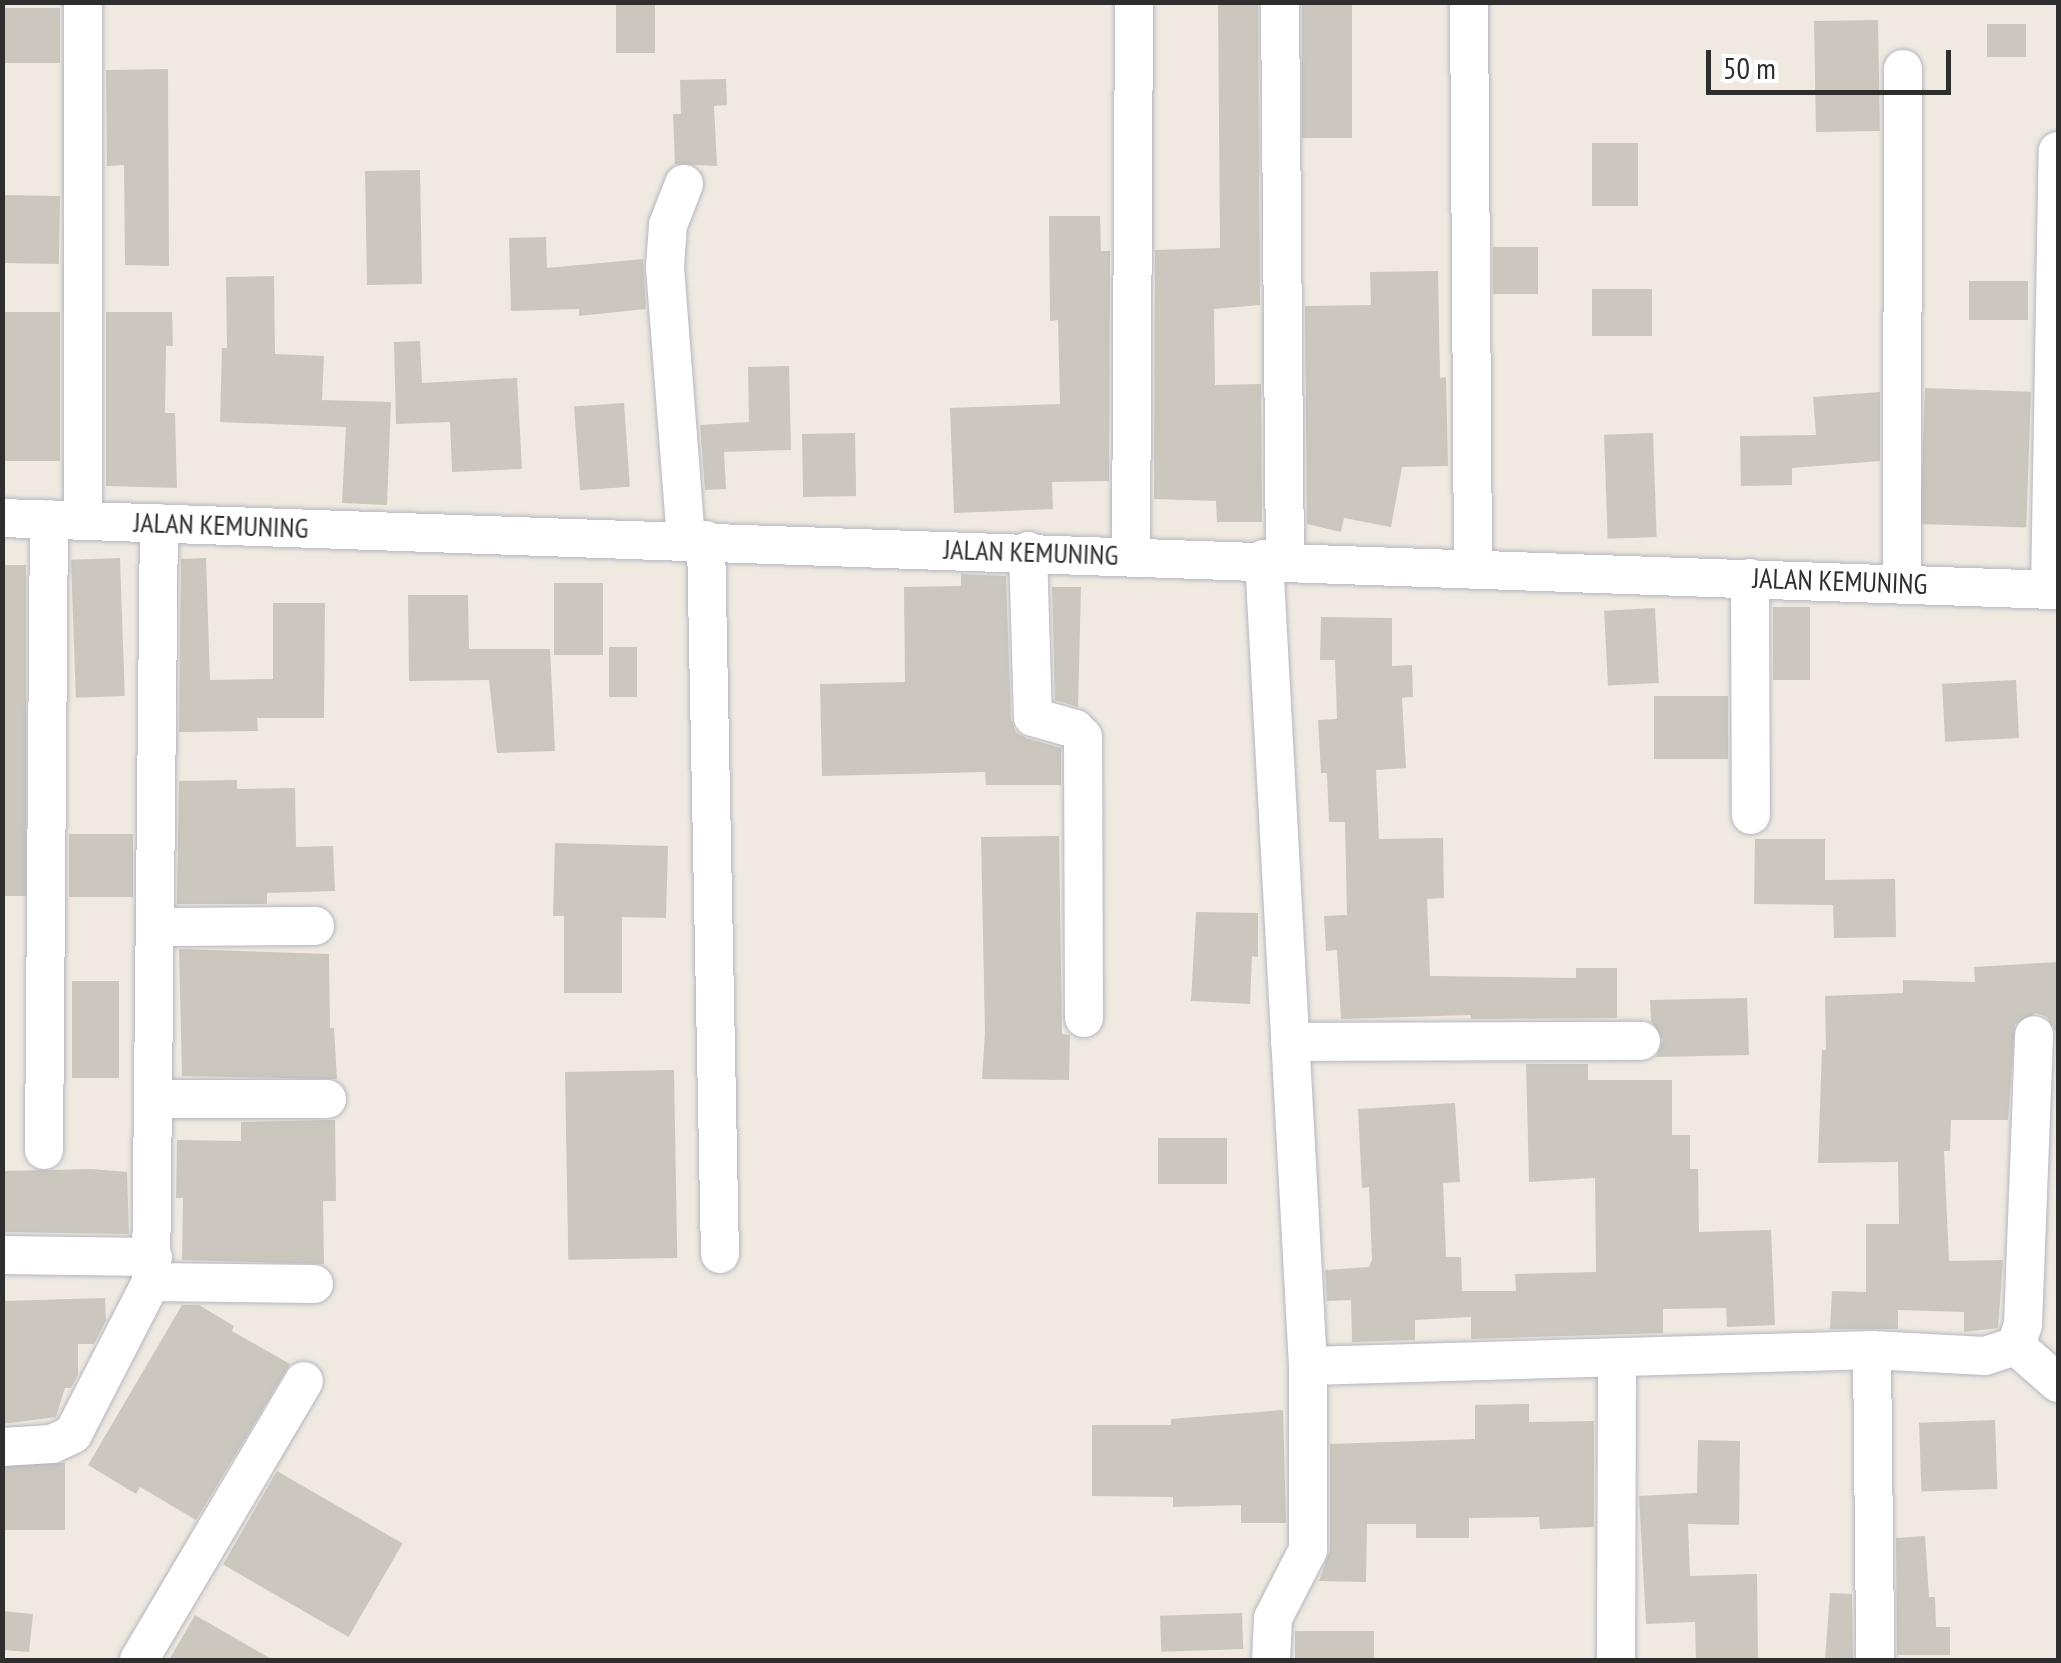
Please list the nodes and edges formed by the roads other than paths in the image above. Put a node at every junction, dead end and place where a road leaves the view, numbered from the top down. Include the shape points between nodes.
1 (84, 2) edge
2 (1134, 2) edge
3 (1280, 2) edge
4 (1470, 2) edge
5 (1904, 70) dead end
6 (2058, 152) edge
7 (684, 184) dead end
8 (2, 518) edge
9 (66, 520) junction
10 (158, 523) junction
11 (696, 540) junction
12 (1028, 551) junction
13 (1130, 555) junction
14 (1275, 559) junction
15 (1473, 567) junction
16 (1750, 578) junction
17 (1902, 584) junction
18 (2054, 590) edge
19 (1751, 815) dead end
20 (315, 926) dead end
21 (156, 927) junction
22 (1084, 1018) dead end
23 (2034, 1035) dead end
24 (1641, 1041) dead end
25 (1290, 1042) junction
26 (327, 1099) dead end
27 (154, 1100) junction
28 (44, 1150) dead end
29 (720, 1254) dead end
30 (2, 1255) edge
31 (152, 1270) junction
32 (314, 1284) dead end
33 (2016, 1346) junction
34 (1872, 1350) junction
35 (1617, 1358) junction
36 (1308, 1366) junction
37 (304, 1382) dead end
38 (2058, 1383) edge
39 (2, 1447) edge
40 (139, 1660) edge
41 (1271, 1660) edge
42 (1616, 1660) edge
43 (1875, 1660) edge

1 - 9 street
2 - 13 street
3 - 14 street
4 - 15 street
5 - 17 street
6 - 18 street
7 - 11 street via 668,225 665,268
8 - 9 street, JALAN KEMUNING
9 - 10 street, JALAN KEMUNING
9 - 28 street
10 - 11 street, JALAN KEMUNING
10 - 21 street
11 - 12 street, JALAN KEMUNING
11 - 29 street
12 - 13 street, JALAN KEMUNING
12 - 22 street via 1033,717 1083,738
13 - 14 street, JALAN KEMUNING
14 - 15 street, JALAN KEMUNING
14 - 25 street
15 - 16 street, JALAN KEMUNING
16 - 17 street, JALAN KEMUNING
16 - 19 street
17 - 18 street, JALAN KEMUNING
20 - 21 street
21 - 27 street
23 - 33 street via 2024,1324
24 - 25 street
25 - 36 street
26 - 27 street
27 - 31 street
30 - 31 street
31 - 32 street
31 - 39 street via 72,1434 52,1444
33 - 34 street via 1985,1356
33 - 38 street
34 - 35 street
34 - 43 street
35 - 36 street
35 - 42 street
36 - 41 street via 1308,1550 1273,1618
37 - 40 street

